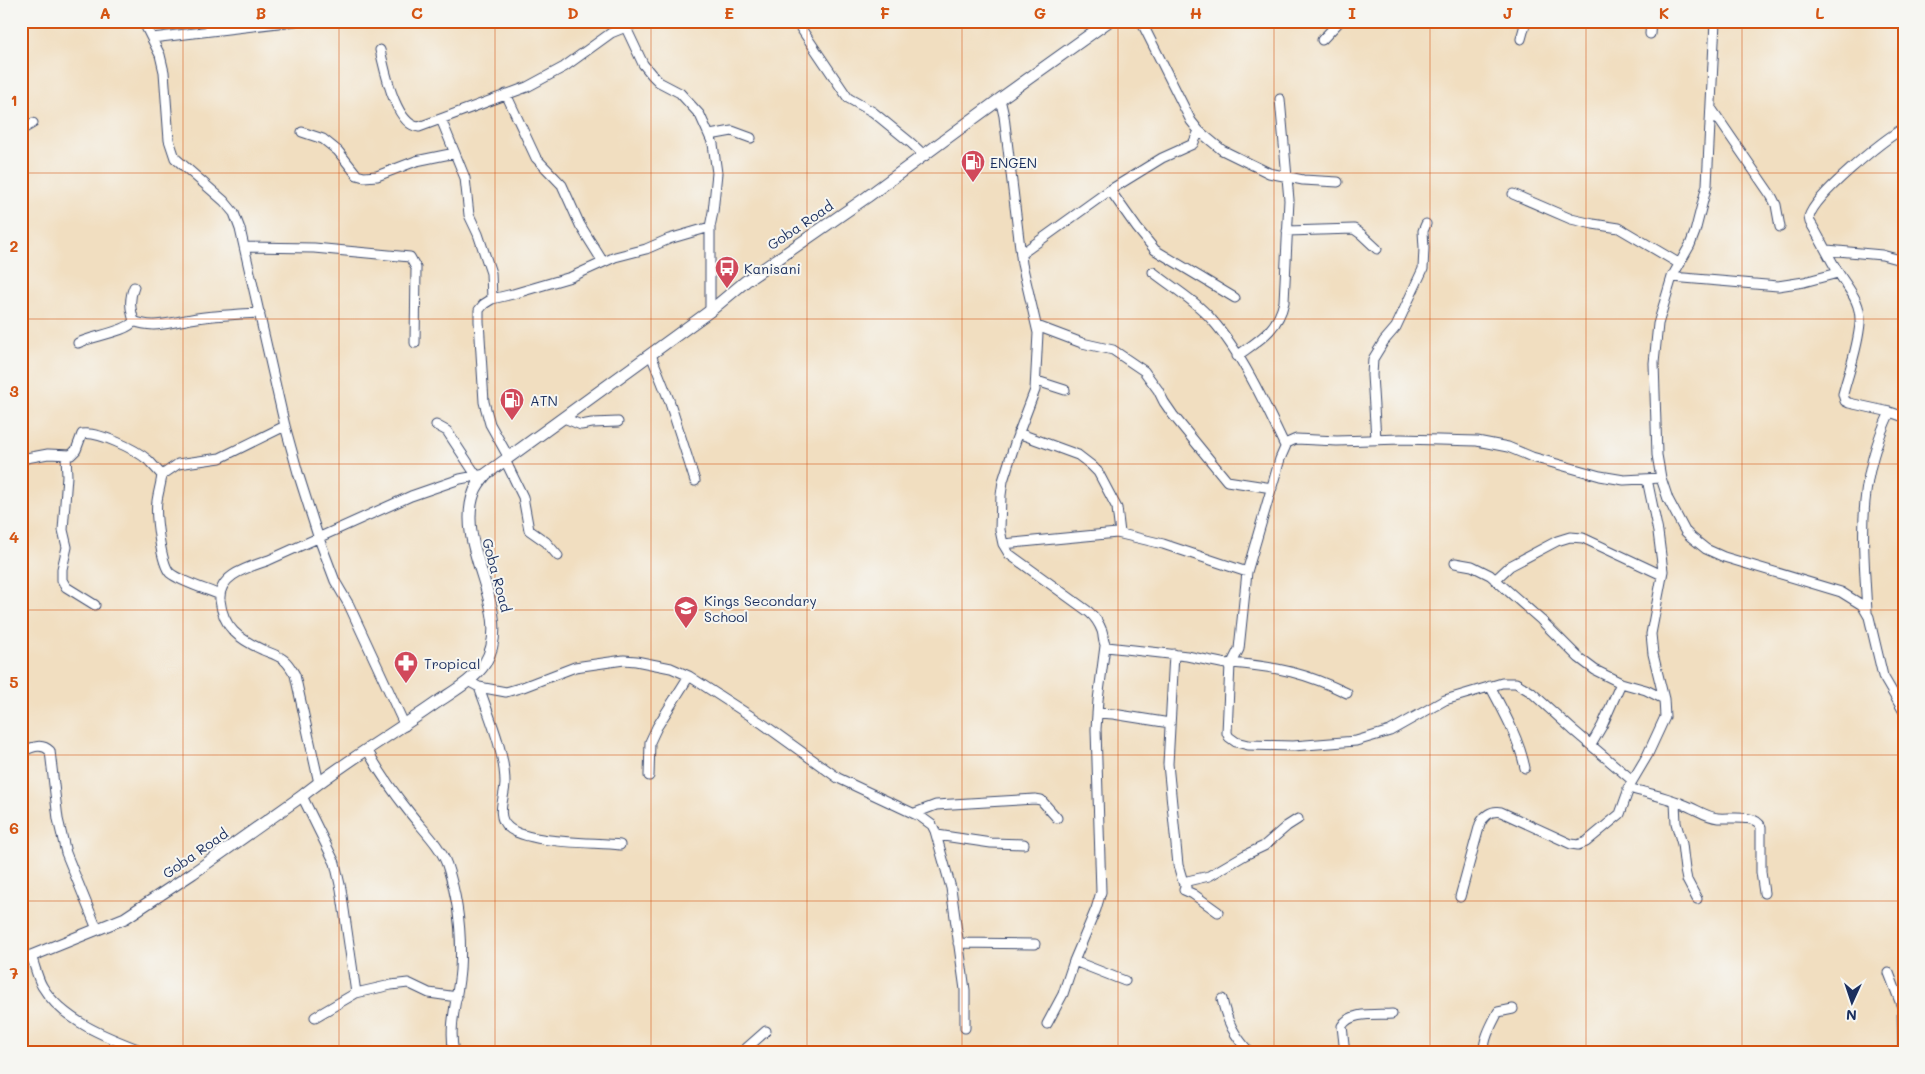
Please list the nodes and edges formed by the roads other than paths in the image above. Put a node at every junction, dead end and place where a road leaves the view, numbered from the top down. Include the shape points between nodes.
1 (143, 21) edge
2 (295, 21) edge
3 (613, 21) edge
4 (641, 21) edge
5 (796, 21) edge
6 (1109, 21) edge
7 (1141, 21) edge
8 (1340, 21) edge
9 (1526, 21) edge
10 (1651, 21) edge
11 (1715, 21) edge
12 (626, 28) junction
13 (1650, 34) dead end
14 (152, 38) junction
15 (1521, 39) dead end
16 (1322, 40) dead end
17 (380, 50) dead end
18 (506, 94) junction
19 (1000, 99) junction
20 (1280, 99) dead end
21 (1711, 107) junction
22 (442, 119) junction
23 (34, 123) dead end
24 (1904, 128) edge
25 (21, 130) edge
26 (1199, 130) junction
27 (302, 132) dead end
28 (710, 135) junction
29 (750, 138) dead end
30 (455, 153) junction
31 (924, 156) junction
32 (1287, 177) junction
33 (1338, 182) dead end
34 (1110, 190) junction
35 (1513, 194) dead end
36 (1426, 224) dead end
37 (710, 227) junction
38 (1780, 228) dead end
39 (1287, 231) junction
40 (245, 248) junction
41 (1377, 249) dead end
42 (1826, 250) junction
43 (1021, 254) junction
44 (1904, 261) edge
45 (602, 262) junction
46 (1680, 264) junction
47 (1153, 272) dead end
48 (1838, 272) junction
49 (1672, 278) junction
50 (134, 287) dead end
51 (492, 298) junction
52 (1235, 298) dead end
53 (710, 311) junction
54 (260, 313) junction
55 (134, 320) junction
56 (1037, 326) junction
57 (78, 343) dead end
58 (415, 343) dead end
59 (651, 355) junction
60 (1237, 356) junction
61 (1037, 381) junction
62 (1065, 390) dead end
63 (1890, 412) junction
64 (1904, 417) edge
65 (564, 418) junction
66 (618, 422) dead end
67 (436, 425) dead end
68 (285, 426) junction
69 (1018, 433) junction
70 (1376, 439) junction
71 (1285, 446) junction
72 (66, 455) junction
73 (21, 459) edge
74 (507, 459) junction
75 (481, 474) junction
76 (162, 475) junction
77 (1661, 478) junction
78 (1648, 479) junction
79 (695, 480) dead end
80 (1272, 488) junction
81 (1120, 533) junction
82 (318, 536) junction
83 (1003, 544) junction
84 (558, 556) dead end
85 (1455, 563) dead end
86 (1247, 572) junction
87 (1662, 575) junction
88 (1495, 580) junction
89 (220, 595) junction
90 (95, 605) dead end
91 (1867, 613) junction
92 (1105, 646) junction
93 (1174, 654) junction
94 (1231, 664) junction
95 (689, 676) junction
96 (468, 681) junction
97 (1621, 683) junction
98 (1490, 686) junction
99 (480, 687) junction
100 (1347, 693) dead end
101 (1664, 699) junction
102 (1904, 712) edge
103 (1096, 713) junction
104 (1170, 724) junction
105 (405, 726) junction
106 (1590, 745) junction
107 (368, 750) junction
108 (21, 752) edge
109 (1525, 768) dead end
110 (649, 776) dead end
111 (319, 782) junction
112 (1630, 784) junction
113 (302, 796) junction
114 (1675, 802) junction
115 (915, 813) junction
116 (1057, 818) dead end
117 (1298, 819) dead end
118 (937, 835) junction
119 (1024, 844) dead end
120 (620, 845) dead end
121 (1182, 882) junction
122 (1764, 893) dead end
123 (1460, 897) dead end
124 (1697, 900) dead end
125 (1218, 912) dead end
126 (98, 929) junction
127 (958, 943) junction
128 (1035, 944) dead end
129 (26, 957) edge
130 (1074, 961) junction
131 (1889, 973) dead end
132 (1125, 981) dead end
133 (356, 993) junction
134 (457, 997) junction
135 (1222, 999) dead end
136 (1514, 1009) dead end
137 (1392, 1014) dead end
138 (315, 1017) dead end
139 (1048, 1024) dead end
140 (965, 1028) dead end
141 (766, 1031) dead end
142 (129, 1049) edge
143 (148, 1053) edge
144 (454, 1053) edge
145 (741, 1053) edge
146 (1250, 1053) edge
147 (1345, 1053) edge
148 (1484, 1053) edge
149 (1903, 1053) edge

1 - 14 street
2 - 14 street
3 - 12 street
4 - 12 street
5 - 31 street via 848,98 873,112
6 - 19 main road, Goba Road
7 - 26 street via 1178,97
8 - 16 street
9 - 15 street
10 - 13 street
11 - 21 street
12 - 18 street via 611,33 551,75
12 - 28 street via 643,64 659,82 687,100 700,115
14 - 40 street via 164,72 169,140 175,158 234,213
17 - 22 street via 396,106 406,119 413,126 420,127
18 - 22 street
18 - 45 street via 536,158 562,185
19 - 31 main road, Goba Road
19 - 43 street
20 - 32 street
21 - 38 street via 1772,197
21 - 46 street via 1707,185 1695,232
22 - 30 street
23 - 25 street
24 - 42 street via 1857,163 1811,211 1810,222
26 - 32 street via 1231,156 1268,173
26 - 34 street via 1193,144 1162,158
27 - 30 street via 323,139 338,150 357,174 364,177
28 - 29 street via 732,131
28 - 37 street via 718,173
30 - 51 street via 466,182 469,215 491,272
31 - 53 main road, Goba Road via 746,280
32 - 33 street
32 - 39 street
34 - 43 street
34 - 52 street via 1151,246
35 - 46 street via 1571,219 1618,228
36 - 70 street via 1423,231 1423,269 1396,327 1373,358
37 - 45 street
37 - 53 street
39 - 41 street via 1354,229
39 - 60 street via 1285,298 1280,317 1272,330
40 - 54 street
40 - 58 street via 326,249 410,257 416,268
42 - 44 street via 1882,255
42 - 48 street
43 - 56 street
45 - 51 street via 574,276
46 - 49 street
47 - 60 street via 1212,319
48 - 49 street via 1778,286
48 - 63 street via 1855,296 1860,315 1857,344 1843,394 1848,403
49 - 77 street via 1658,324 1654,363 1656,455
50 - 55 street via 130,300
51 - 74 street via 481,307 479,315 484,402 490,424
53 - 59 main road, Goba Road
54 - 55 street via 159,325
54 - 68 street
55 - 57 street via 128,328
56 - 61 street
56 - 80 street via 1082,343 1113,350 1135,364 1152,380 1174,415 1227,481
59 - 65 main road, Goba Road
59 - 79 street
60 - 71 street via 1264,401
61 - 62 street
61 - 69 street
63 - 64 street
63 - 91 street via 1878,436 1864,492 1862,530
65 - 66 street via 581,425
65 - 74 main road, Goba Road
67 - 75 street via 447,432
68 - 76 street via 220,458 178,464
68 - 82 street
69 - 81 street via 1078,455 1091,464 1116,508
69 - 83 street via 1002,488 1000,526
70 - 71 street via 1296,439
70 - 78 street via 1485,442 1600,476
71 - 80 street
72 - 73 street via 48,454
72 - 76 street via 74,454 82,434 91,433 127,447
72 - 90 street via 63,530 67,547 62,580 66,587
74 - 75 main road, Goba Road
74 - 84 street via 524,499 529,530
75 - 82 street via 411,496
75 - 96 main road, Goba Road via 470,521 472,542 493,616 494,633 485,663
76 - 89 street via 157,519 165,565 176,577
77 - 78 street
77 - 91 street via 1685,531 1706,549 1840,592 1856,601
78 - 87 street
80 - 86 street
81 - 83 street
81 - 86 street
82 - 89 street via 233,576 224,582
82 - 105 street via 335,581
83 - 92 street via 1009,554 1089,612 1100,628
85 - 88 street via 1477,568
86 - 94 street via 1239,649
87 - 88 street via 1583,538 1570,537 1510,566
87 - 101 street via 1651,634
88 - 97 street via 1578,658
89 - 111 street via 222,614 232,631 282,658 295,675
91 - 102 street via 1880,668
92 - 93 street
92 - 103 street
93 - 94 street
93 - 104 street
94 - 98 street via 1227,733 1236,742 1248,745 1293,746 1364,739 1397,728 1445,700
94 - 100 street via 1271,666 1299,673
95 - 99 street via 671,668 624,660 575,667 514,690 500,692
95 - 110 street via 650,742
95 - 115 street via 838,778
96 - 99 street
96 - 105 main road, Goba Road
97 - 101 street
97 - 106 street
98 - 106 street via 1505,682 1523,686
98 - 109 street via 1509,724
99 - 120 street via 504,764 501,815 505,825 523,835
101 - 112 street via 1664,720
103 - 104 street
103 - 130 street via 1101,892
104 - 121 street via 1168,770
105 - 107 main road, Goba Road
106 - 112 street
107 - 111 main road, Goba Road
107 - 134 street via 391,790 441,850 447,863 460,936
108 - 126 street via 38,746 50,751 58,819 66,853
111 - 113 main road, Goba Road
112 - 114 street
112 - 123 street via 1620,814 1592,838 1578,845 1501,812 1485,816
113 - 126 main road, Goba Road via 159,896 125,918
113 - 133 street via 335,863
114 - 122 street via 1714,817 1760,824
114 - 124 street via 1687,880
115 - 116 street via 936,805 1035,799 1041,800
115 - 118 street via 932,825
117 - 121 street via 1264,846 1209,876
118 - 119 street
118 - 127 street via 950,888
121 - 125 street via 1186,887 1184,890
126 - 129 main road, Goba Road
127 - 128 street
127 - 140 street via 965,990
129 - 142 street via 52,1001 66,1014
130 - 132 street
130 - 139 street
131 - 149 street via 1902,1008
133 - 134 street via 408,983 429,993
133 - 138 street
134 - 144 street via 451,1033
135 - 146 street via 1231,1028
136 - 148 street via 1498,1012
137 - 147 street via 1348,1019 1342,1026
141 - 145 street
142 - 143 street

